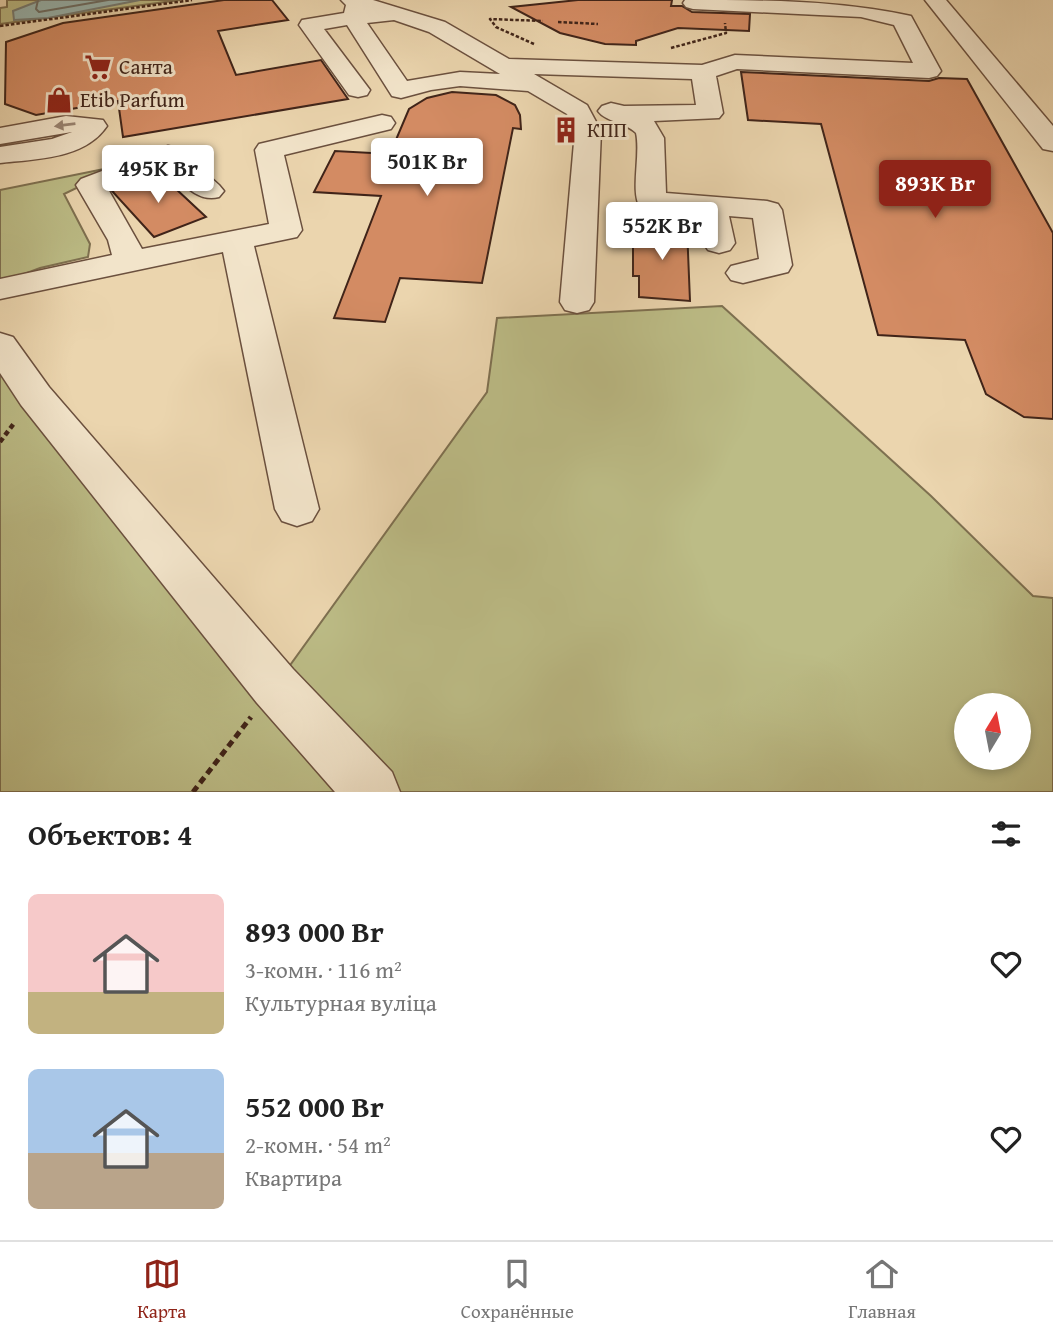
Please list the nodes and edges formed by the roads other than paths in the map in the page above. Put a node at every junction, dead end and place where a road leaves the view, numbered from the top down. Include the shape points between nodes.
1 (935, 0) edge
2 (693, 3) dead end
3 (727, 5) junction
4 (354, 7) edge
5 (406, 15) junction
6 (734, 44) junction
7 (703, 72) junction
8 (547, 79) junction
9 (358, 90) dead end
10 (578, 110) junction
11 (624, 114) junction
12 (382, 123) dead end
13 (0, 136) edge
14 (1053, 144) edge
15 (0, 155) edge
16 (209, 191) dead end
17 (712, 206) junction
18 (237, 241) junction
19 (719, 243) dead end
20 (130, 261) junction
21 (743, 273) dead end
22 (0, 289) edge
23 (577, 302) dead end
24 (0, 345) edge
25 (297, 509) dead end
26 (372, 792) edge

1 - 14 street
2 - 3 street
3 - 6 street
3 - 6 street via 861,11 903,21 929,71
4 - 5 street
4 - 8 street via 401,91 442,79
4 - 9 street via 310,25
5 - 8 street via 437,27 502,66
5 - 8 street via 457,16 495,47
6 - 7 street
7 - 8 street
7 - 11 street via 709,113
8 - 10 street
10 - 11 street
10 - 23 street via 588,131
11 - 17 street via 650,134 651,201
12 - 18 street via 270,150 286,229
15 -> 13 street via 75,142 89,135 94,126 66,124
16 - 20 street via 168,154 90,185 124,240
17 - 19 street
17 - 21 street via 767,211 776,265
18 - 20 street
18 - 25 street
20 - 22 street
24 - 26 street via 35,396 275,686

